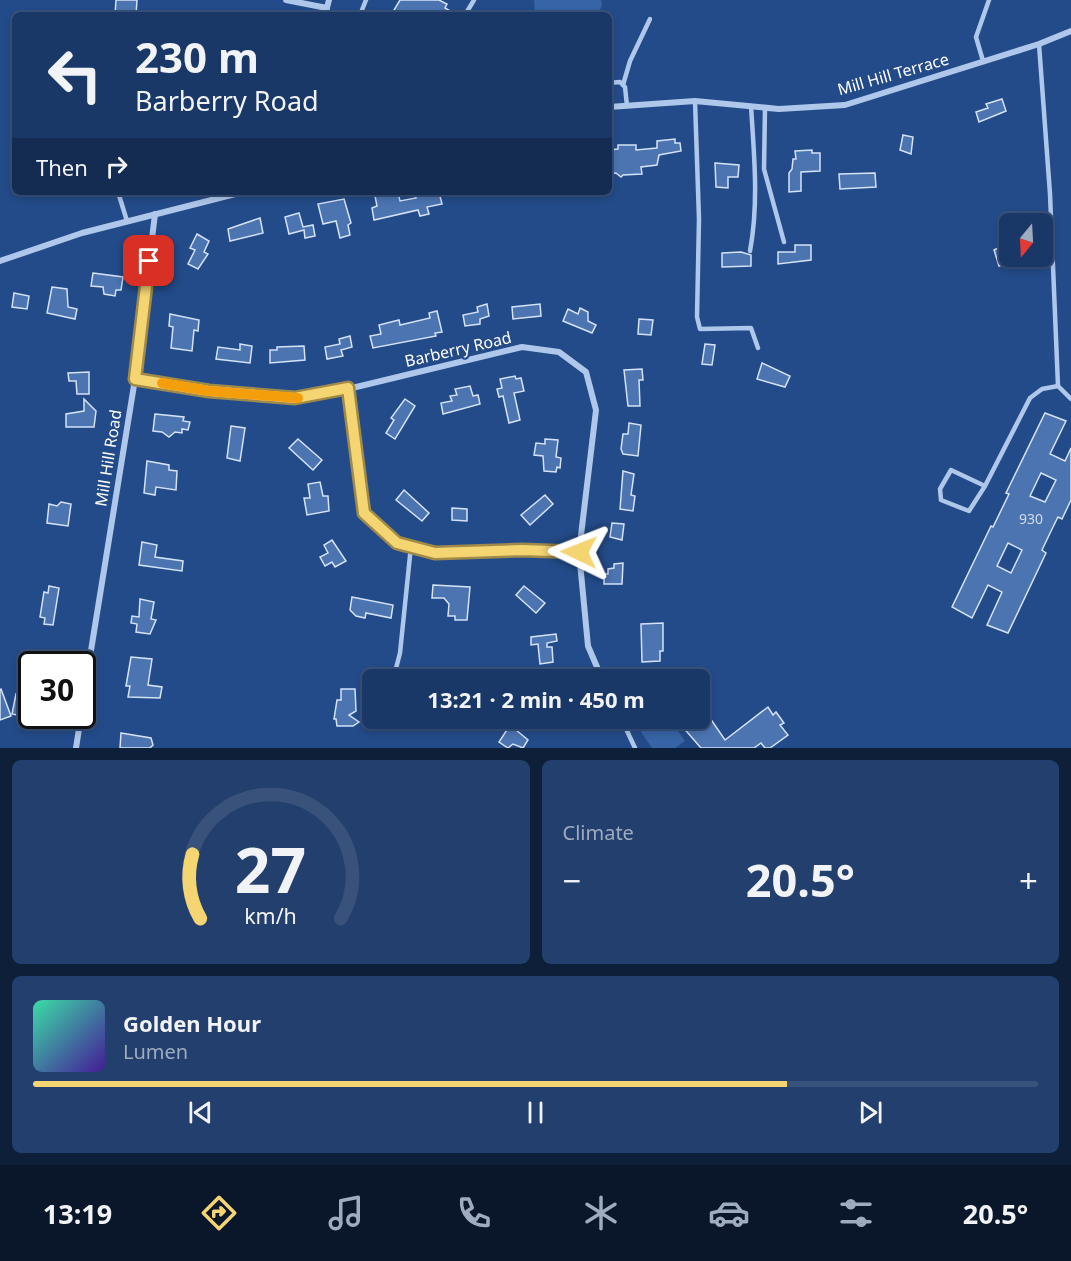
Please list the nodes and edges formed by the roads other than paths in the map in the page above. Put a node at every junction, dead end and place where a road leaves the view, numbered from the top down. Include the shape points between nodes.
1 (286, 0) edge
2 (329, 0) edge
3 (989, 0) edge
4 (326, 12) edge
5 (650, 19) dead end
6 (1071, 31) edge
7 (1039, 44) junction
8 (983, 61) junction
9 (612, 83) edge
10 (623, 85) junction
11 (695, 101) junction
12 (627, 106) junction
13 (751, 106) junction
14 (612, 107) edge
15 (765, 108) junction
16 (119, 195) edge
17 (231, 195) edge
18 (154, 214) junction
19 (127, 221) junction
20 (784, 243) dead end
21 (750, 251) dead end
22 (0, 261) edge
23 (758, 348) dead end
24 (135, 379) junction
25 (1058, 386) junction
26 (348, 388) junction
27 (1071, 399) edge
28 (985, 486) junction
29 (411, 546) junction
30 (579, 552) junction
31 (91, 651) edge
32 (396, 669) edge
33 (598, 669) edge
34 (79, 729) edge
35 (626, 729) edge
36 (76, 748) edge
37 (635, 748) edge

1 - 4 street
2 - 4 street
3 - 8 lane via 976,37
5 - 10 lane
6 - 7 street, Mill Hill Terrace
7 - 8 street, Mill Hill Terrace
7 - 25 lane
8 - 15 street, Mill Hill Terrace via 845,105
9 - 10 lane
10 - 12 lane
11 - 12 street, Mill Hill Terrace
11 - 13 street, Mill Hill Terrace
11 - 23 lane via 700,329 750,328
12 - 14 street, Mill Hill Terrace
13 - 15 street, Mill Hill Terrace
13 - 21 lane via 756,195
15 - 20 lane via 764,169
16 - 19 lane
17 - 18 street
18 - 19 street
18 - 24 street, Mill Hill Road
19 - 22 street
24 - 26 street, Barberry Road via 209,391 295,398
24 - 31 street, Mill Hill Road
25 - 27 lane
25 - 28 lane via 1042,389 1030,398
26 - 29 street via 364,513 397,543
26 - 30 street, Barberry Road via 522,347 559,352 586,372 596,410
28 - 28 lane via 969,511 941,500 940,489 951,470
29 - 30 street via 435,553
29 - 32 lane
30 - 33 street, Barberry Road via 588,646
34 - 36 street
35 - 37 lane

